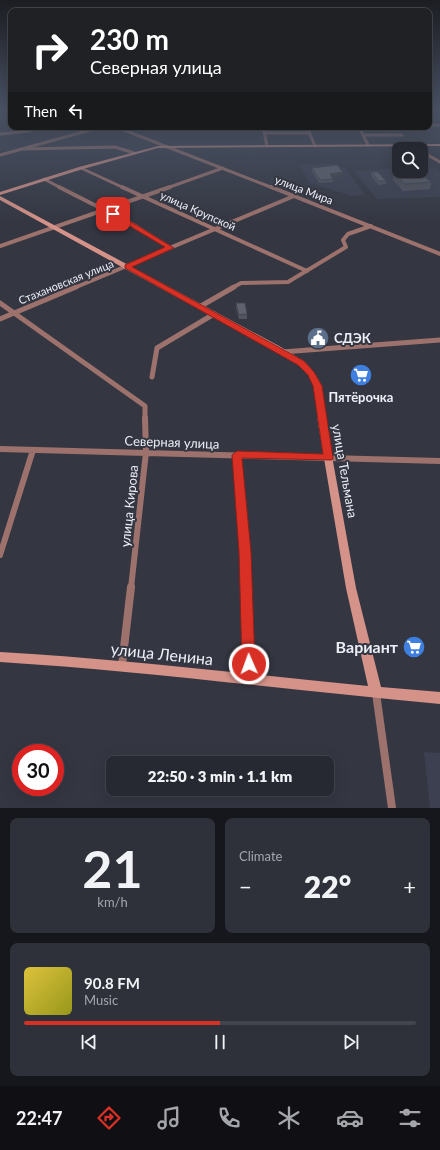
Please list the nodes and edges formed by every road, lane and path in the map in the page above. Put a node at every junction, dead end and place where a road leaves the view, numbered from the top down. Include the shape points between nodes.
1 (26, 148) edge
2 (82, 148) edge
3 (117, 148) edge
4 (157, 148) edge
5 (173, 148) edge
6 (21, 149) junction
7 (134, 153) junction
8 (0, 155) edge
9 (428, 155) edge
10 (440, 162) edge
11 (81, 168) junction
12 (223, 168) junction
13 (44, 179) junction
14 (0, 194) edge
15 (142, 196) junction
16 (294, 196) junction
17 (0, 198) edge
18 (103, 209) junction
19 (372, 226) junction
20 (54, 227) junction
21 (217, 229) junction
22 (0, 246) edge
23 (170, 248) junction
24 (440, 254) edge
25 (127, 266) junction
26 (307, 270) junction
27 (0, 303) edge
28 (201, 306) junction
29 (14, 313) junction
30 (214, 314) junction
31 (0, 319) edge
32 (440, 340) edge
33 (282, 352) junction
34 (152, 377) dead end
35 (0, 449) edge
36 (33, 450) junction
37 (146, 452) junction
38 (237, 455) junction
39 (328, 458) junction
40 (440, 461) edge
41 (0, 555) edge
42 (0, 657) edge
43 (122, 665) junction
44 (249, 680) junction
45 (376, 693) junction
46 (440, 698) edge
47 (392, 808) edge

1 - 6 street
2 - 6 street
3 - 7 street
4 - 7 street
5 - 12 street, улица Мира
6 - 8 street
7 - 11 street
9 - 10 street
11 - 13 street
11 - 15 street, улица Крупской
12 - 15 street
12 - 16 street, улица Мира
13 - 14 street
13 - 18 street
15 - 18 street
15 - 21 street, улица Крупской
16 - 19 street, улица Мира
16 - 21 street, Стахановская улица
17 - 20 street, улица Тельмана
18 - 20 street
18 - 23 street
19 - 24 street, улица Мира
19 - 26 street via 348,234 343,240 346,247
20 - 22 street
20 - 25 street, улица Тельмана
21 - 23 street, Стахановская улица
21 - 26 street, улица Крупской
23 - 25 street, Стахановская улица
25 - 28 street, улица Тельмана
25 - 29 street, Стахановская улица
26 - 28 street via 288,282 241,283
27 - 29 street, улица Кирова
28 - 30 street, улица Тельмана
29 - 31 street, Стахановская улица
29 - 37 street, улица Кирова via 145,406
30 - 33 street, улица Тельмана
30 - 34 street via 158,348
32 - 33 street
33 - 39 street, улица Тельмана via 301,363 318,386
35 - 36 street, Северная улица
36 - 37 street, Северная улица
36 - 41 street
37 - 38 street, Северная улица
37 - 43 street, улица Кирова
38 - 39 street, Северная улица
38 - 44 street via 245,552
39 - 40 street, Северная улица
39 - 45 street, улица Тельмана via 351,588
42 - 43 street, улица Ленина
43 - 44 street, улица Ленина
44 - 45 street, улица Ленина
45 - 46 street, улица Ленина
45 - 47 street, улица Тельмана

